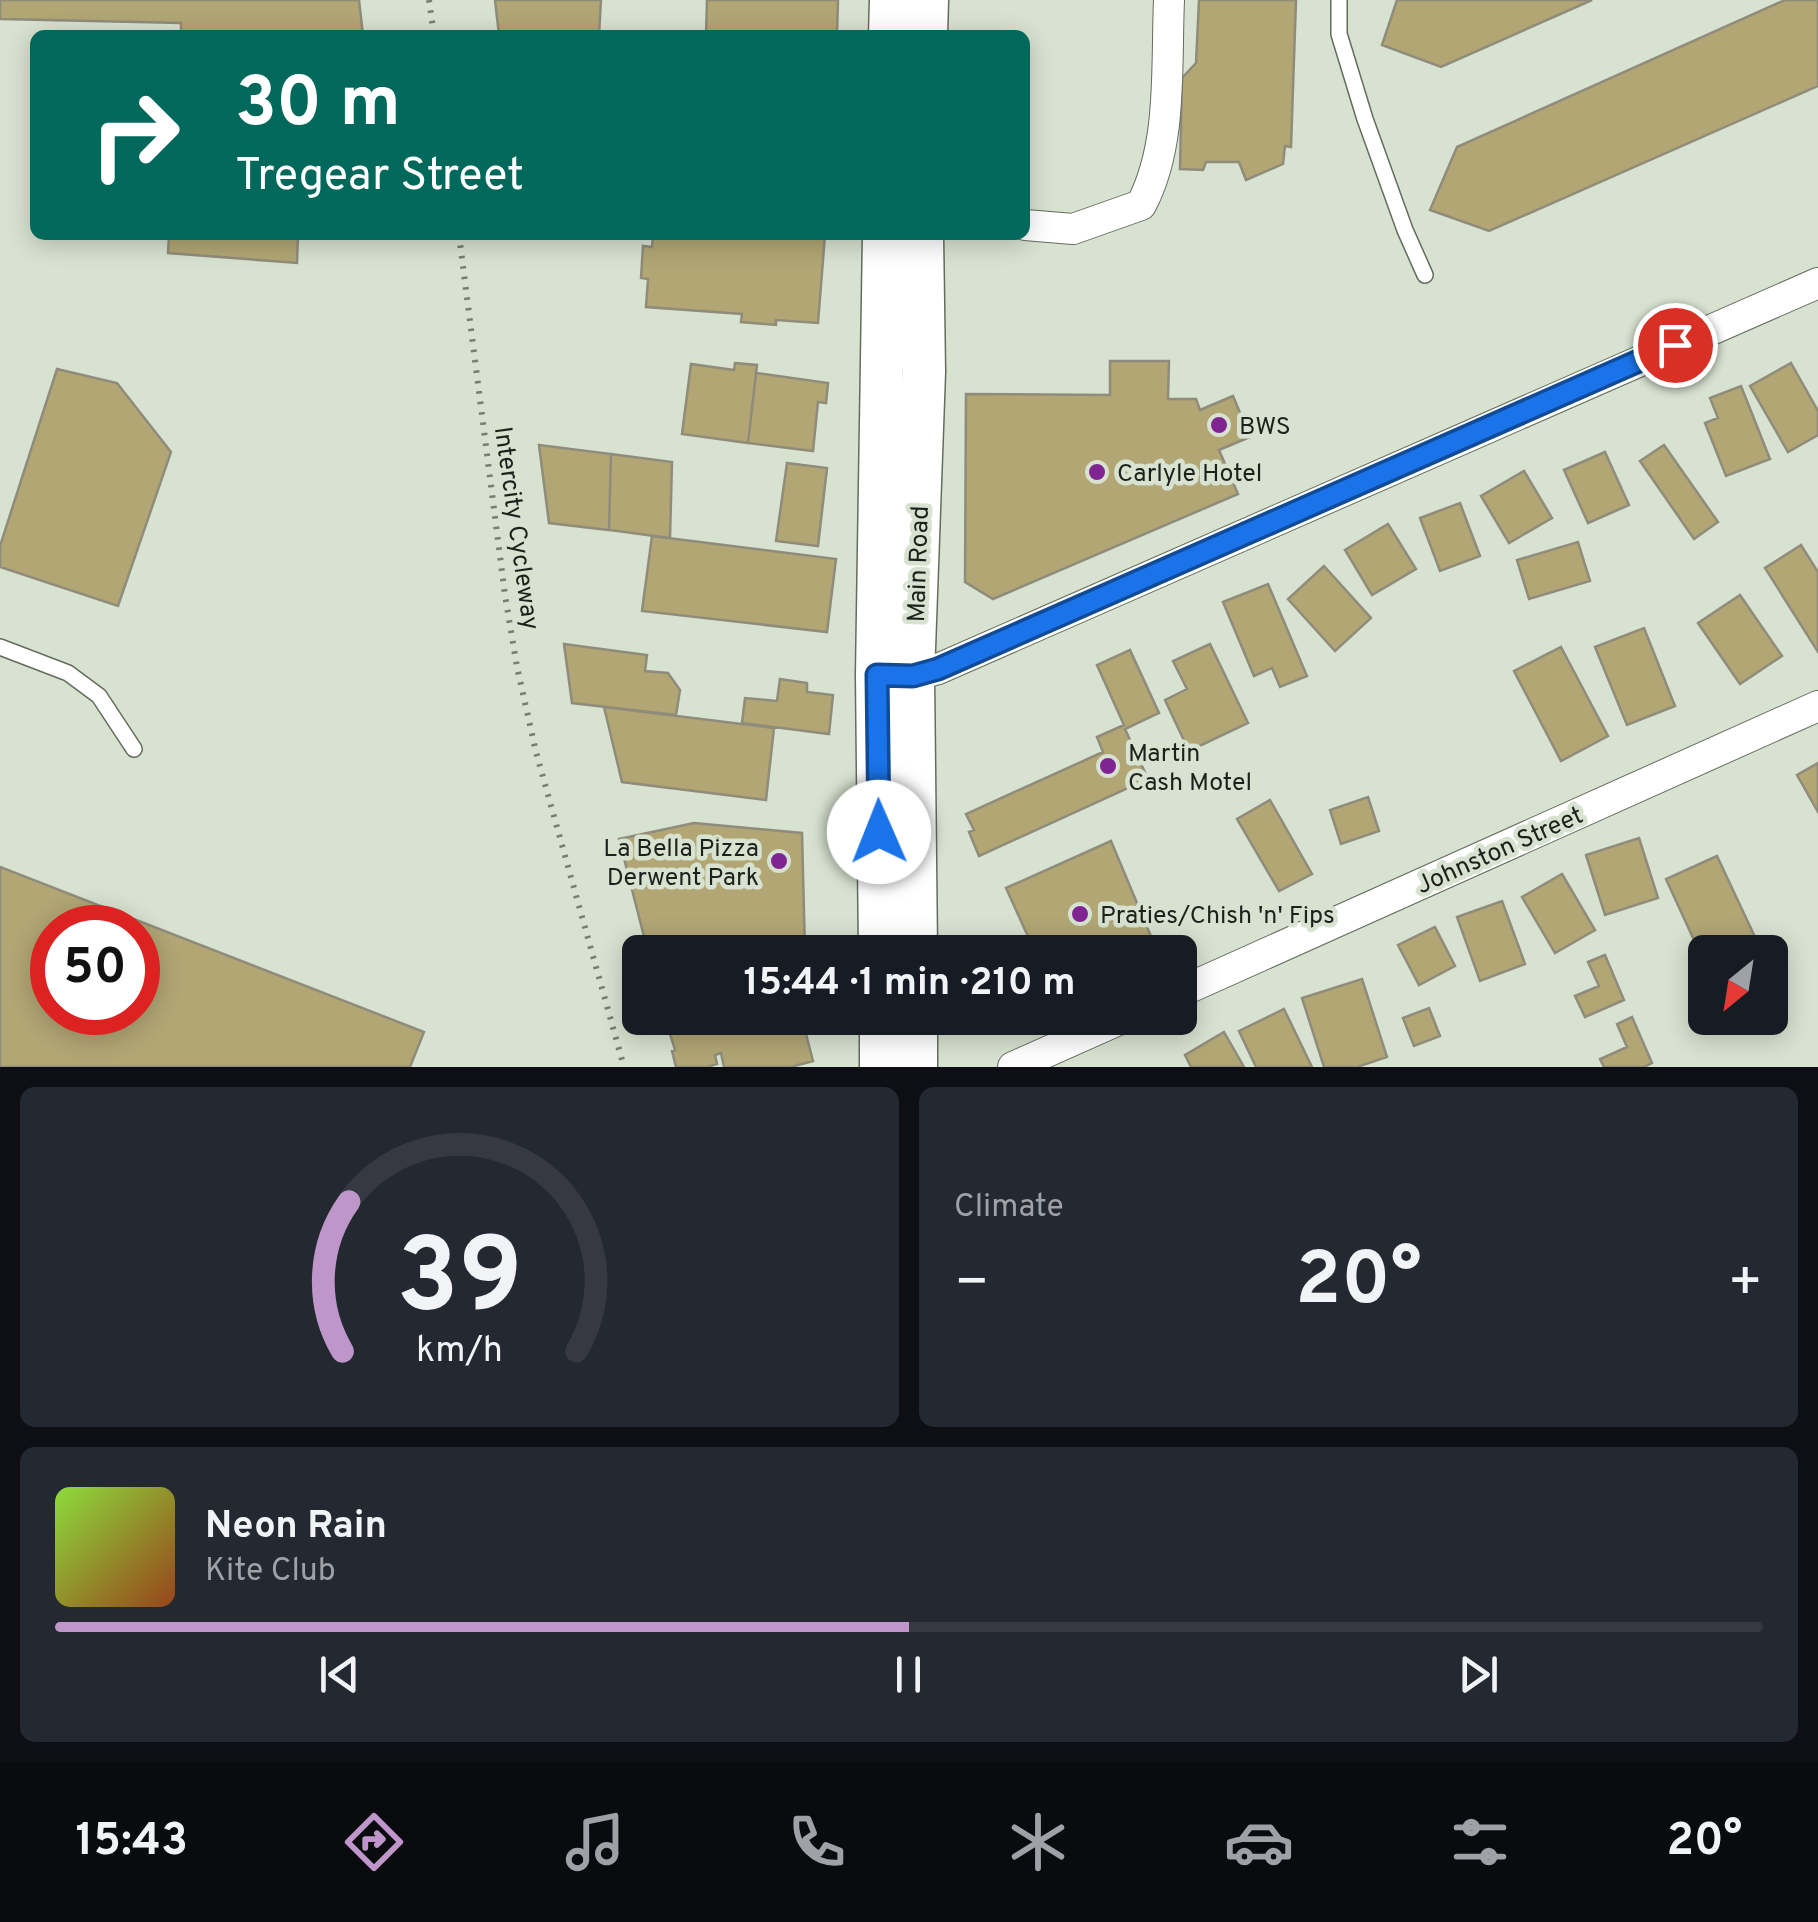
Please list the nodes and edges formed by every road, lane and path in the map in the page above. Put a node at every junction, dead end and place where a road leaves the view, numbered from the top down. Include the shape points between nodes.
1 (429, 0) edge
2 (891, 0) edge
3 (926, 0) edge
4 (1169, 0) edge
5 (1339, 0) edge
6 (433, 30) edge
7 (890, 30) edge
8 (926, 30) edge
9 (1030, 225) edge
10 (460, 240) edge
11 (884, 240) edge
12 (922, 240) edge
13 (1425, 275) dead end
14 (1818, 283) edge
15 (0, 646) edge
16 (895, 676) junction
17 (1818, 706) edge
18 (134, 749) dead end
19 (881, 935) edge
20 (915, 935) edge
21 (1197, 984) edge
22 (880, 1035) edge
23 (916, 1035) edge
24 (1085, 1035) edge
25 (624, 1067) edge
26 (881, 1067) edge
27 (916, 1067) edge
28 (1013, 1067) edge

1 - 6 path
2 - 7 main road
3 - 8 main road
4 - 9 street via 1163,138 1141,205 1073,229
5 - 13 lane via 1340,34 1364,119
10 - 25 path, Intercity Cycleway via 511,631 532,735
11 - 16 main road, Main Road
12 - 16 main road, Main Road via 924,372
14 - 16 street via 938,669
15 - 18 lane via 68,672 99,696
16 - 19 main road, Main Road
16 - 20 main road, Main Road
17 - 21 street, Johnston Street
22 - 26 main road
23 - 27 main road
24 - 28 street

